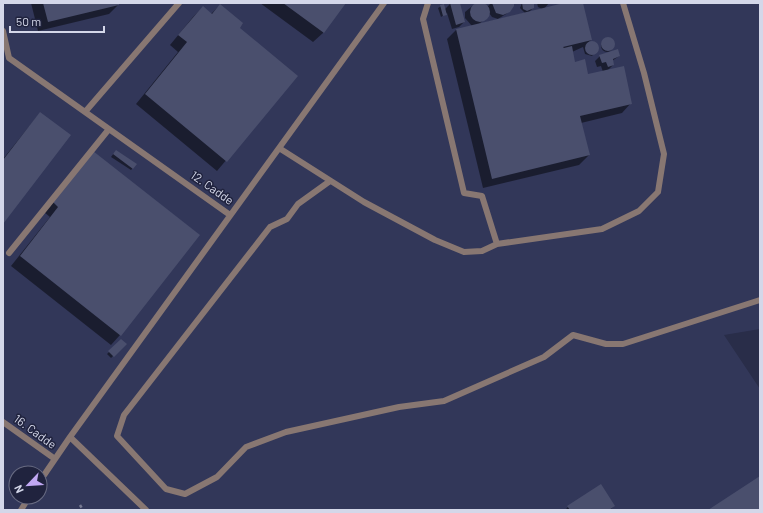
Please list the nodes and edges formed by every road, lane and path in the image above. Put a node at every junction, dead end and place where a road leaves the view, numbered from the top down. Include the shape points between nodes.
1 (179, 3) edge
2 (384, 3) edge
3 (428, 3) edge
4 (623, 3) edge
5 (3, 31) edge
6 (85, 112) junction
7 (109, 129) junction
8 (279, 148) junction
9 (330, 180) junction
10 (230, 215) junction
11 (498, 244) junction
12 (9, 253) dead end
13 (760, 300) edge
14 (3, 422) edge
15 (70, 437) junction
16 (55, 459) junction
17 (48, 469) edge
18 (80, 505) dead end
19 (83, 510) edge
20 (146, 510) edge

1 - 6 lane
2 - 8 lane, 12. Cadde
3 - 11 lane via 423,19 464,194 482,196
4 - 11 lane via 664,154 658,192 639,211 602,229
5 - 6 lane, 12. Cadde via 9,58
6 - 7 lane, 12. Cadde
7 - 10 lane, 12. Cadde
7 - 12 lane
8 - 9 lane
8 - 10 lane, 12. Cadde
9 - 11 lane via 364,202 434,240 464,252 482,250
9 - 13 lane via 298,204 287,220 270,227 124,415 116,436 166,489 185,494 218,477 246,448 286,432 391,409 444,401 544,357 573,335 606,344 623,344
10 - 15 lane
14 - 16 lane, 16. Cadde
15 - 16 lane
15 - 20 lane
16 - 17 lane
18 - 19 path

